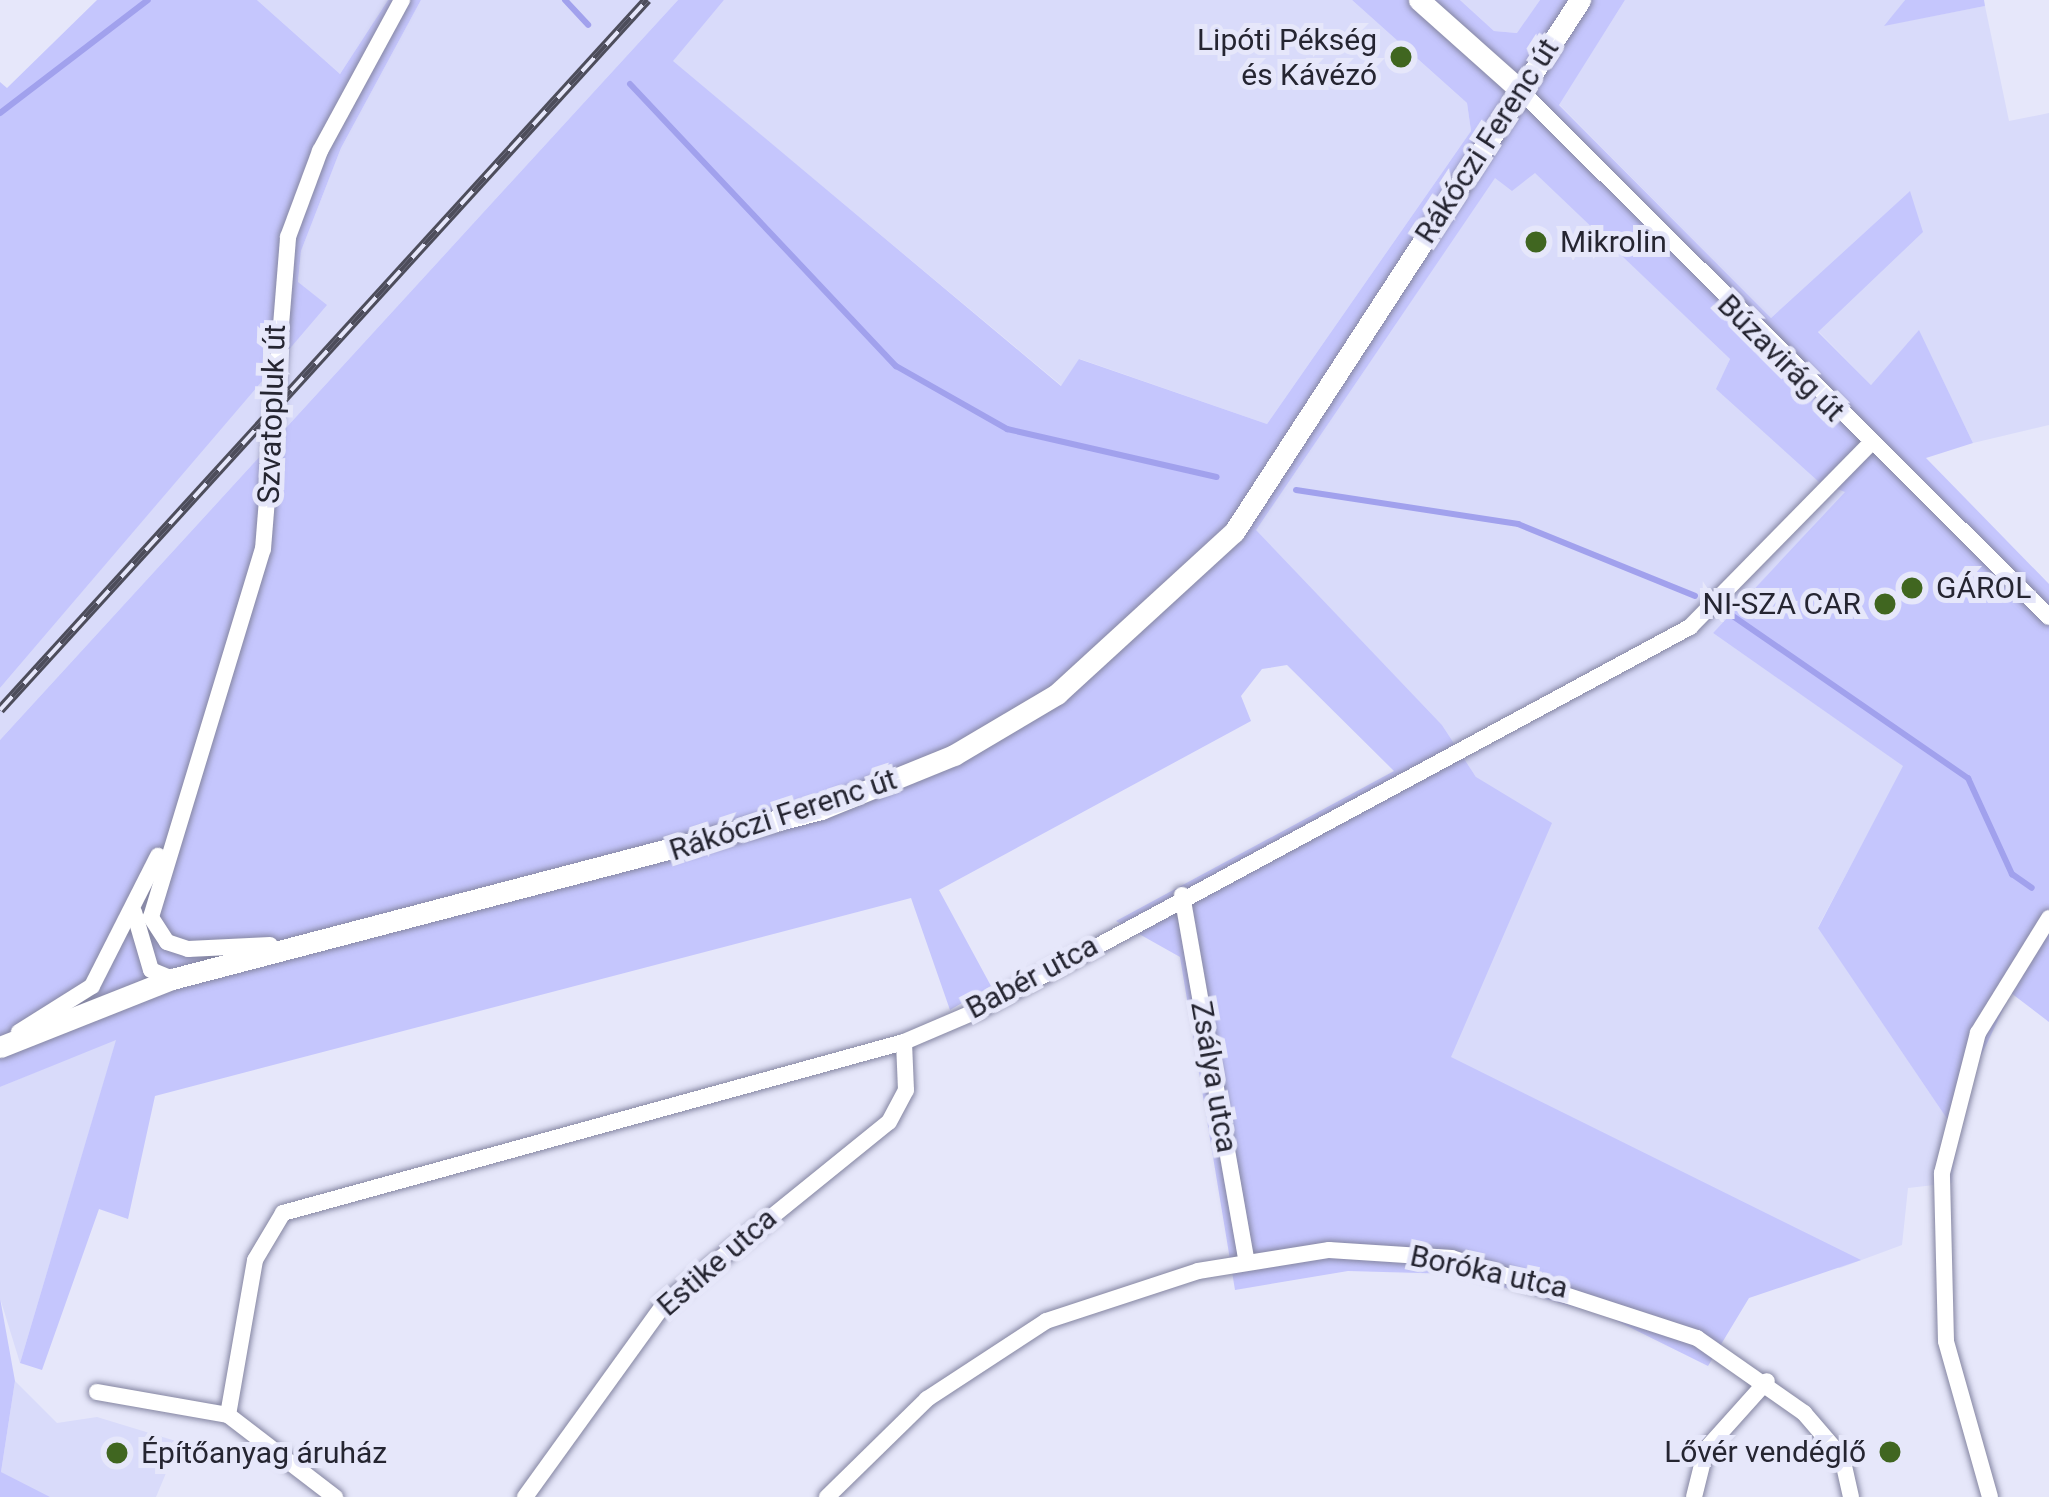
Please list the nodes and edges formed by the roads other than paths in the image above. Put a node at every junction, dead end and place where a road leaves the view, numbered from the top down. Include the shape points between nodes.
1 (402, 0) edge
2 (1419, 0) edge
3 (1580, 0) edge
4 (1521, 91) junction
5 (1870, 445) junction
6 (2049, 617) edge
7 (168, 840) junction
8 (138, 893) junction
9 (1182, 896) junction
10 (152, 916) junction
11 (2049, 918) edge
12 (361, 932) junction
13 (161, 974) junction
14 (904, 1042) junction
15 (0, 1046) edge
16 (1246, 1259) junction
17 (1767, 1381) junction
18 (97, 1393) dead end
19 (228, 1415) junction
20 (335, 1497) edge
21 (525, 1497) edge
22 (827, 1497) edge
23 (1694, 1497) edge
24 (1851, 1497) edge
25 (1990, 1497) edge

1 - 7 street, Szvatopluk út via 320,151 288,237 267,527 237,658
2 - 4 main road
3 - 4 main road, Rákóczi Ferenc út
4 - 5 street, Búzavirág út
4 - 12 main road, Rákóczi Ferenc út via 1234,532 1057,694 954,755 821,809
5 - 6 street, Búzavirág út
5 - 9 street, Babér utca via 1690,626
7 - 8 street, Szvatopluk út
7 - 10 street, Szvatopluk út
8 - 13 street via 130,929
8 - 15 street, Szvatopluk út via 92,986
9 - 14 street, Babér utca
9 - 16 street, Zsálya utca
10 - 12 street via 188,949
10 - 13 street, Szvatopluk út
11 - 25 street via 1978,1033 1942,1174 1946,1340
12 - 13 main road, Rákóczi Ferenc út
13 - 15 main road, Rákóczi Ferenc út
14 - 19 street, Babér utca via 283,1213 256,1259
14 - 21 street, Estike utca via 906,1090 890,1122 664,1304
16 - 17 street, Boróka utca via 1329,1250 1452,1258 1648,1317
16 - 22 street, Boróka utca via 1144,1284 1006,1342
17 - 23 street via 1706,1449
17 - 24 street, Boróka utca via 1843,1457
18 - 19 street
19 - 20 street

